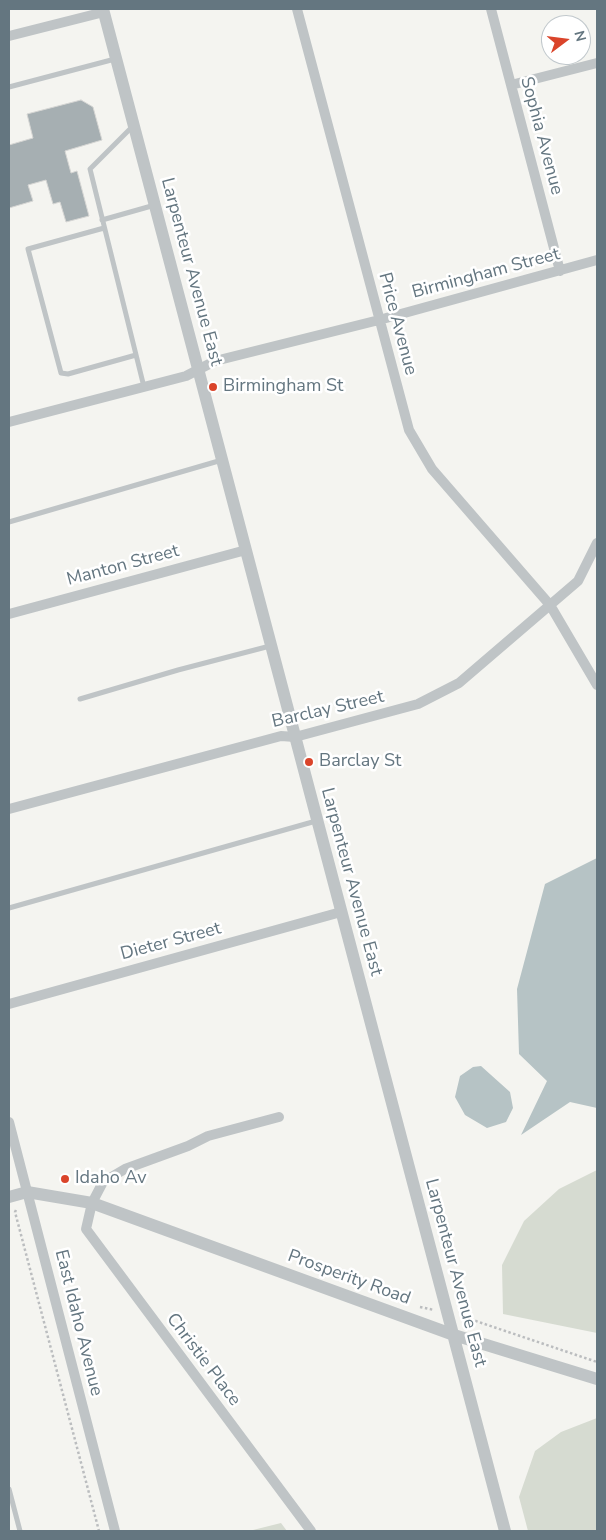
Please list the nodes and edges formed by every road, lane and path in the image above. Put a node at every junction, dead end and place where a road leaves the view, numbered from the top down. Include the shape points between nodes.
1 (297, 9) edge
2 (491, 9) edge
3 (104, 10) edge
4 (9, 36) edge
5 (117, 59) junction
6 (597, 63) edge
7 (511, 86) junction
8 (9, 87) edge
9 (134, 125) junction
10 (156, 205) junction
11 (102, 220) junction
12 (104, 228) junction
13 (597, 260) edge
14 (560, 271) junction
15 (379, 320) junction
16 (136, 355) junction
17 (199, 370) junction
18 (145, 387) junction
19 (9, 422) edge
20 (223, 460) junction
21 (9, 522) edge
22 (597, 543) edge
23 (246, 550) junction
24 (550, 605) junction
25 (9, 614) edge
26 (271, 646) junction
27 (597, 685) edge
28 (80, 699) dead end
29 (295, 737) junction
30 (9, 809) edge
31 (317, 821) junction
32 (9, 908) edge
33 (341, 912) junction
34 (9, 1004) edge
35 (280, 1117) dead end
36 (9, 1122) edge
37 (27, 1192) junction
38 (9, 1197) edge
39 (92, 1203) junction
40 (16, 1210) dead end
41 (22, 1219) dead end
42 (17, 1220) junction
43 (420, 1307) dead end
44 (447, 1312) junction
45 (454, 1335) junction
46 (597, 1362) edge
47 (597, 1379) edge
48 (9, 1489) edge
49 (20, 1531) edge
50 (99, 1531) edge
51 (115, 1531) edge
52 (311, 1531) edge
53 (505, 1531) edge

1 - 15 street, Price Avenue
2 - 7 street, Sophia Avenue
3 - 4 street
3 - 5 street, Larpenteur Avenue East
5 - 8 lane
5 - 9 street, Larpenteur Avenue East
6 - 7 street
7 - 14 street, Sophia Avenue
9 - 10 street, Larpenteur Avenue East
9 - 11 lane via 90,169
10 - 11 lane
10 - 17 street, Larpenteur Avenue East
11 - 12 lane
12 - 16 lane
12 - 16 lane via 28,249 61,373 68,374
13 - 14 street, Birmingham Street
14 - 15 street, Birmingham Street
15 - 17 street, Birmingham Street via 214,361
15 - 24 street, Price Avenue via 401,404 419,450
16 - 18 lane
17 - 18 street, Birmingham Street
17 - 20 street, Larpenteur Avenue East
18 - 19 street, Birmingham Street
20 - 21 lane
20 - 23 street, Larpenteur Avenue East
22 - 24 street, Barclay Street via 578,581
23 - 25 street, Manton Street
23 - 26 street, Larpenteur Avenue East
24 - 27 street, Price Avenue
24 - 29 street, Barclay Street via 478,667 439,694 397,711
26 - 28 lane
26 - 29 street, Larpenteur Avenue East
29 - 30 street, Barclay Street via 281,736
29 - 31 street, Larpenteur Avenue East
31 - 32 lane
31 - 33 street, Larpenteur Avenue East
33 - 34 street, Dieter Street
33 - 44 street, Larpenteur Avenue East
35 - 39 street, Christie Place via 208,1136 124,1169 103,1182
36 - 37 street, East Idaho Avenue
37 - 38 street
37 - 39 street, Prosperity Road
37 - 51 street, East Idaho Avenue
39 - 45 street, Prosperity Road
39 - 52 street, Christie Place via 86,1229
40 - 42 path
41 - 42 path
42 - 50 path
43 - 44 path
44 - 45 street, Larpenteur Avenue East
44 - 46 path
45 - 47 street, Prosperity Road
45 - 53 street, Larpenteur Avenue East
48 - 49 lane

